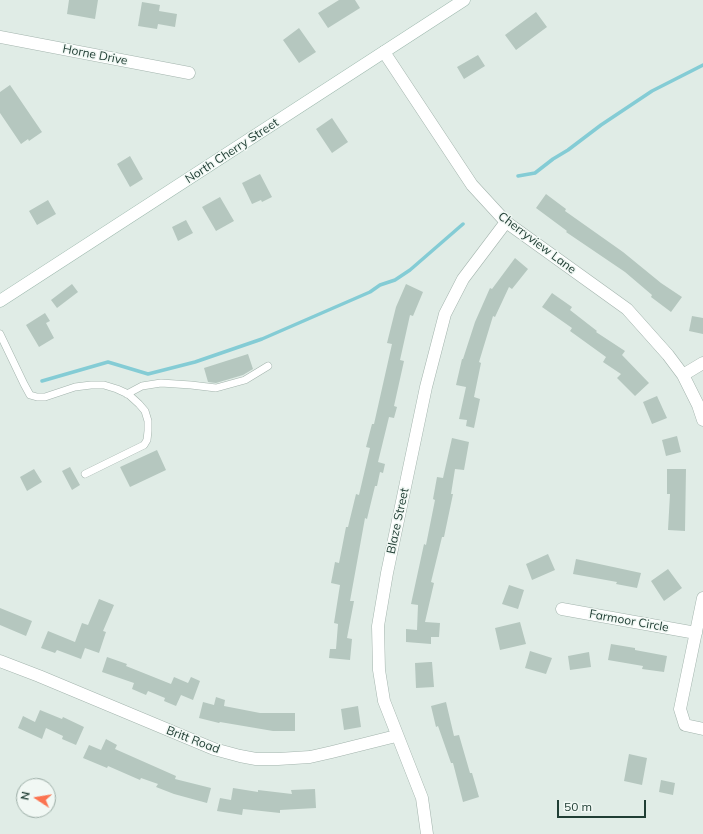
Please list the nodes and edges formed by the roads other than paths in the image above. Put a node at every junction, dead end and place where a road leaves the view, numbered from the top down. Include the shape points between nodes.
1 (464, 0) edge
2 (0, 37) edge
3 (384, 52) junction
4 (189, 73) dead end
5 (506, 222) junction
6 (0, 301) edge
7 (0, 334) edge
8 (703, 363) edge
9 (268, 366) dead end
10 (683, 375) junction
11 (127, 394) junction
12 (703, 420) edge
13 (85, 474) dead end
14 (703, 598) edge
15 (562, 609) dead end
16 (696, 634) junction
17 (0, 661) edge
18 (703, 729) edge
19 (396, 736) junction
20 (427, 834) edge

1 - 3 street, North Cherry Street
2 - 4 street, Horne Drive
3 - 5 street, Cherryview Lane via 472,185
3 - 6 street, North Cherry Street
5 - 10 street, Cherryview Lane via 627,310
5 - 19 street, Blaze Street via 462,279 445,314 426,387 378,626 378,670 384,701
7 - 11 lane via 30,395 45,397 75,387 91,385 104,385
8 - 10 street
9 - 11 lane via 245,380 216,388 161,383 142,386
10 - 12 street, Cherryview Lane
11 - 13 lane via 145,411 148,421 147,440 136,450
14 - 16 street
15 - 16 street, Farmoor Circle
16 - 18 street via 680,708 685,725
17 - 19 street, Britt Road via 214,749 240,756 263,759 310,757
19 - 20 street, Blaze Street via 422,798

